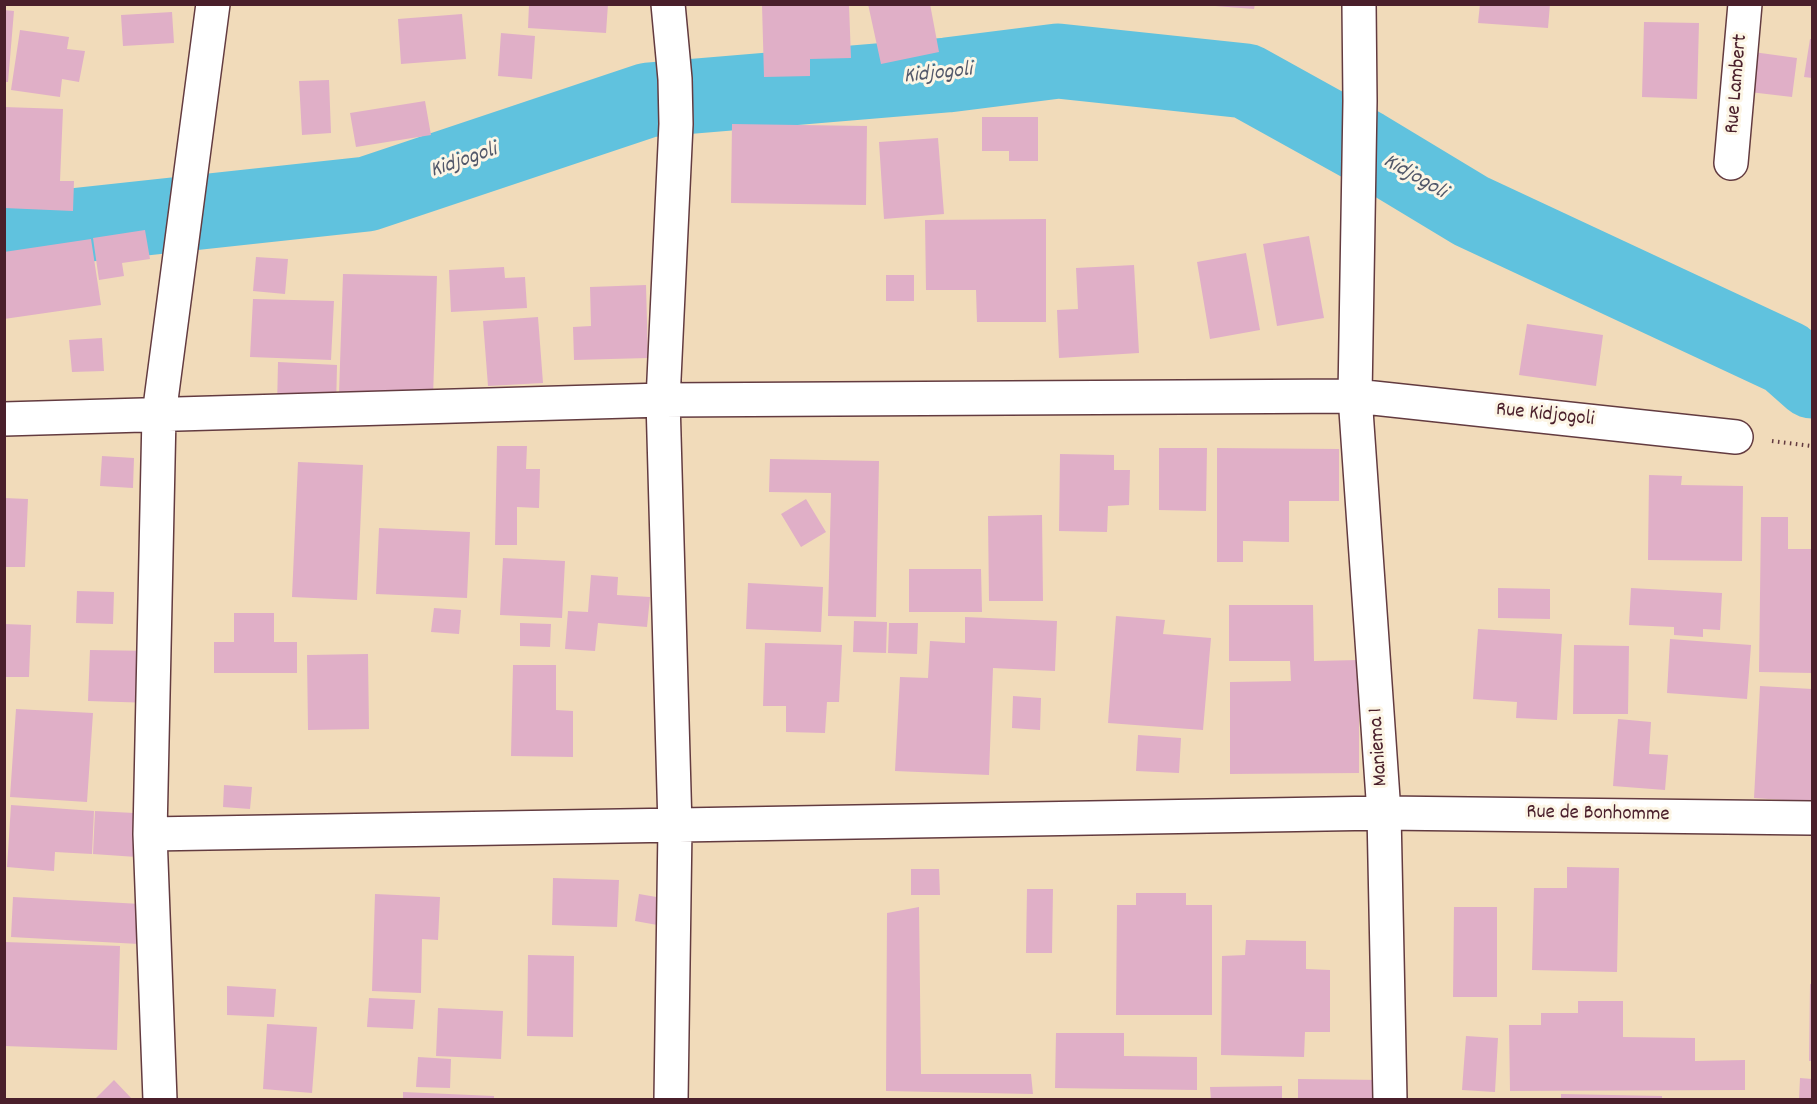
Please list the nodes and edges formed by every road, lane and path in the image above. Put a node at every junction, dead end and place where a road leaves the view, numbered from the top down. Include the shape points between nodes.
1 (213, 4) edge
2 (668, 4) edge
3 (1359, 4) edge
4 (1744, 4) edge
5 (1731, 163) dead end
6 (1355, 396) junction
7 (663, 400) junction
8 (159, 415) junction
9 (4, 419) edge
10 (1736, 436) dead end
11 (1384, 813) junction
12 (1812, 818) edge
13 (675, 827) junction
14 (150, 834) junction
15 (160, 1100) edge
16 (671, 1100) edge
17 (1390, 1100) edge

1 - 8 street
2 - 7 street via 676,124
3 - 6 street, Maniema 1
4 - 5 street, Rue Lambert
6 - 7 street, Rue Kidjogoli
6 - 10 street, Rue Kidjogoli
6 - 11 street, Maniema 1
7 - 8 street, Rue Kidjogoli
7 - 13 street
8 - 9 street, Rue Kidjogoli
8 - 14 street
11 - 12 street, Rue de Bonhomme
11 - 13 street, Rue de Bonhomme
11 - 17 street, Maniema 1
13 - 14 street, Rue de Bonhomme
13 - 16 street
14 - 15 street

